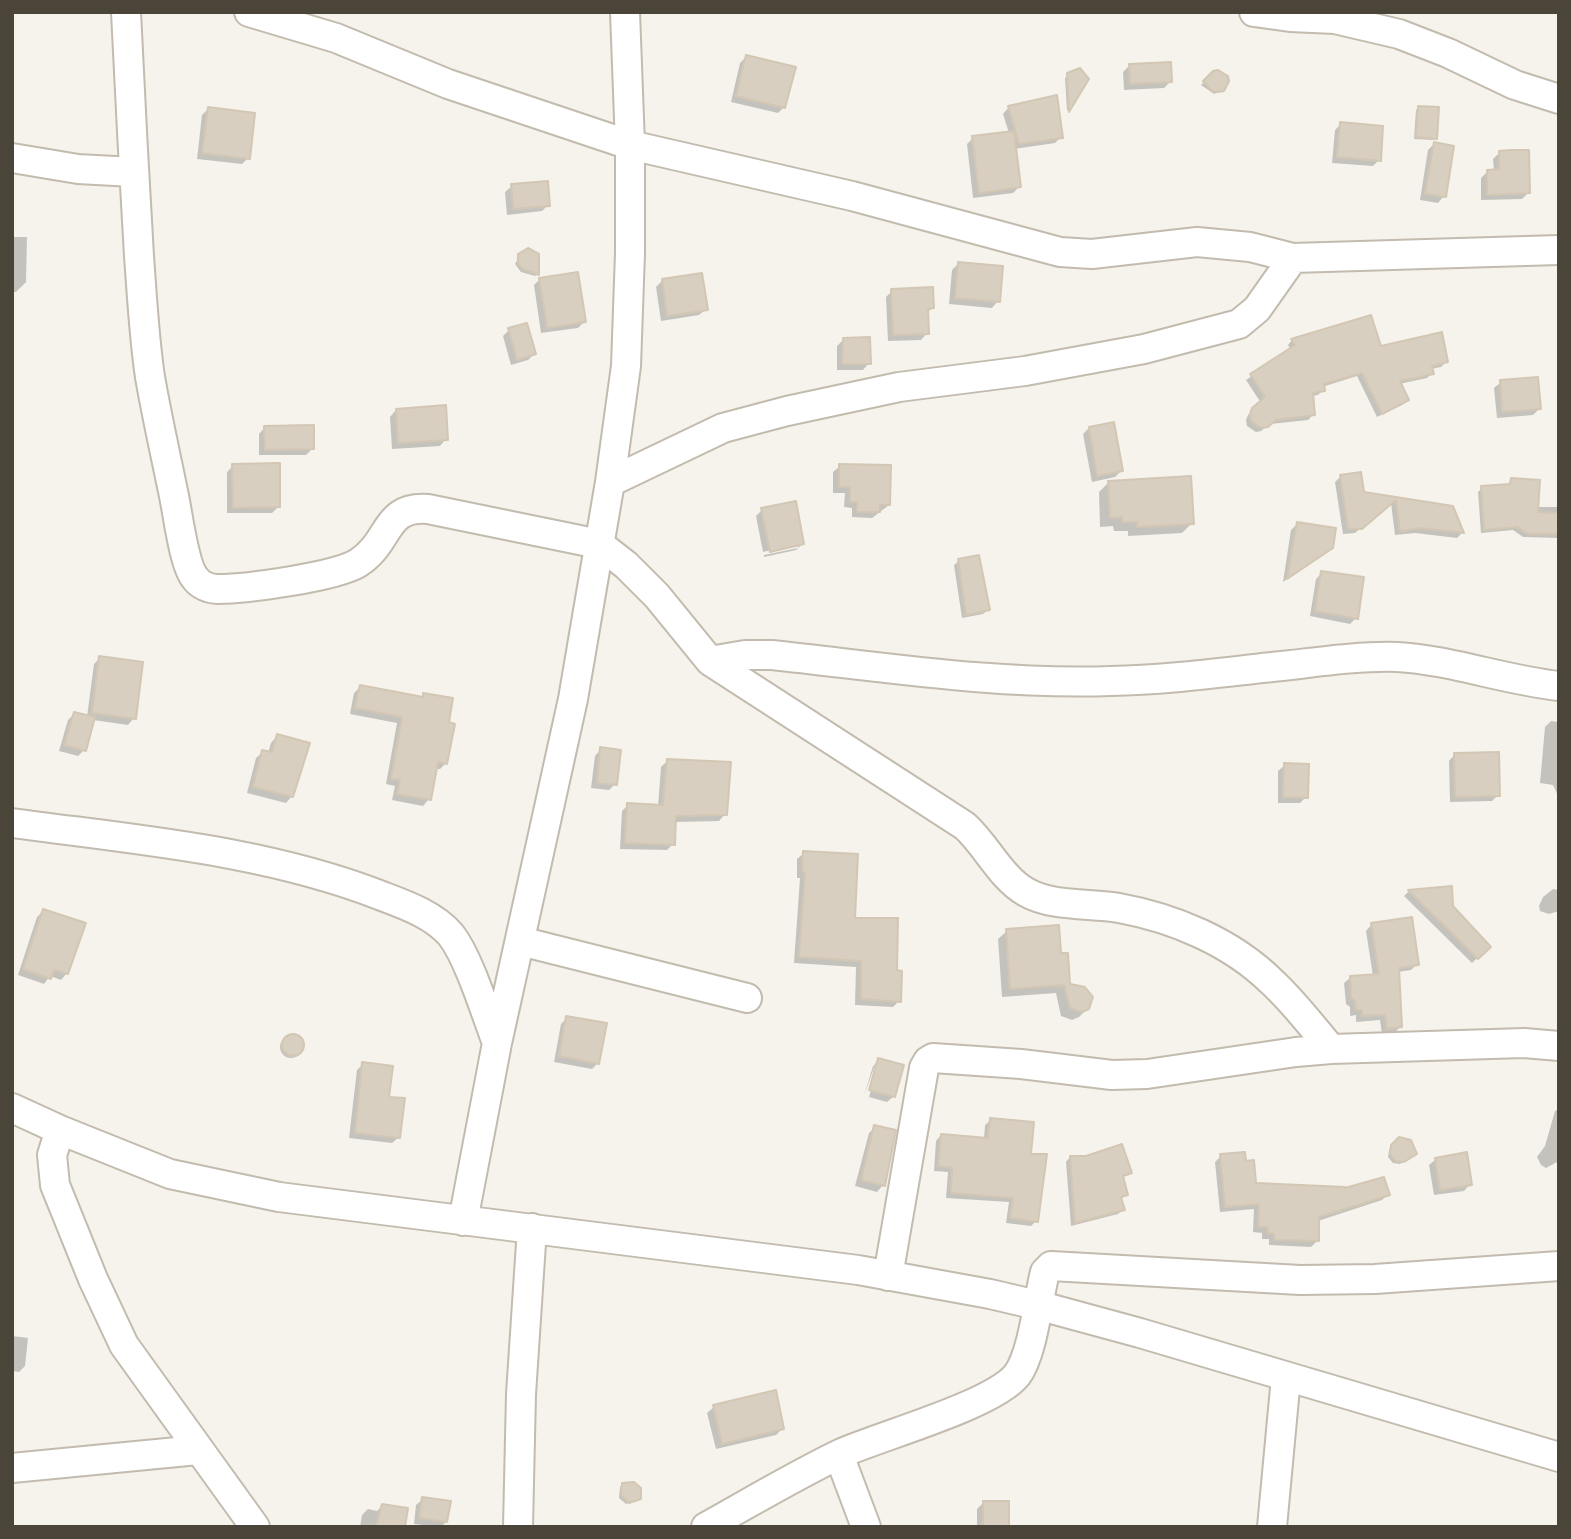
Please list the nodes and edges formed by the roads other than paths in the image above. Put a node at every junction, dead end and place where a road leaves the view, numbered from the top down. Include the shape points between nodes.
1 (126, 12) edge
2 (249, 12) edge
3 (625, 12) edge
4 (1254, 12) edge
5 (1559, 99) edge
6 (630, 145) junction
7 (12, 158) edge
8 (133, 173) junction
9 (1559, 250) edge
10 (1293, 258) junction
11 (610, 482) junction
12 (599, 544) junction
13 (710, 661) junction
14 (1559, 686) edge
15 (12, 823) edge
16 (520, 941) junction
17 (747, 998) dead end
18 (497, 1042) junction
19 (1559, 1046) edge
20 (1331, 1049) junction
21 (12, 1108) edge
22 (60, 1130) junction
23 (463, 1221) junction
24 (532, 1228) junction
25 (1559, 1266) edge
26 (888, 1276) junction
27 (1037, 1304) junction
28 (1286, 1377) junction
29 (198, 1450) junction
30 (839, 1455) junction
31 (1559, 1457) edge
32 (12, 1468) edge
33 (255, 1527) edge
34 (518, 1527) edge
35 (706, 1527) edge
36 (866, 1527) edge
37 (1272, 1527) edge

1 - 8 street
2 - 6 street via 336,38 448,84
3 - 6 street
4 - 5 street via 1335,19 1399,34 1515,85
6 - 10 street via 852,196 1077,255 1197,242 1250,247
6 - 11 street via 626,366
7 - 8 street
8 - 12 street via 150,377 185,548 193,577 199,582 218,589 335,572 356,564 376,548 394,519 413,508
9 - 10 street
10 - 11 street via 1257,309 1240,324 1144,349 1025,371 899,387 786,411 723,428
11 - 12 street
12 - 13 street via 657,596
12 - 16 street via 573,699
13 - 14 street via 772,655 1045,683 1182,677 1396,657
13 - 20 street via 964,826 1009,881 1024,891 1049,900 1160,918 1209,938 1250,962
15 - 18 street via 237,856 348,882 404,904 451,936
16 - 17 street
16 - 18 street
18 - 23 street
19 - 20 street
20 - 26 street via 1147,1074 938,1057 928,1060
21 - 22 street
22 - 23 street via 170,1174 220,1186
22 - 29 street via 52,1155 55,1185 93,1279 124,1345
23 - 24 street
24 - 26 street
24 - 34 street
25 - 27 street via 1300,1280 1056,1266 1045,1272
26 - 27 street
27 - 28 street
27 - 30 street via 1027,1356 1017,1376 988,1396
28 - 31 street
28 - 37 street
29 - 32 street
29 - 33 street
30 - 35 street
30 - 36 street

